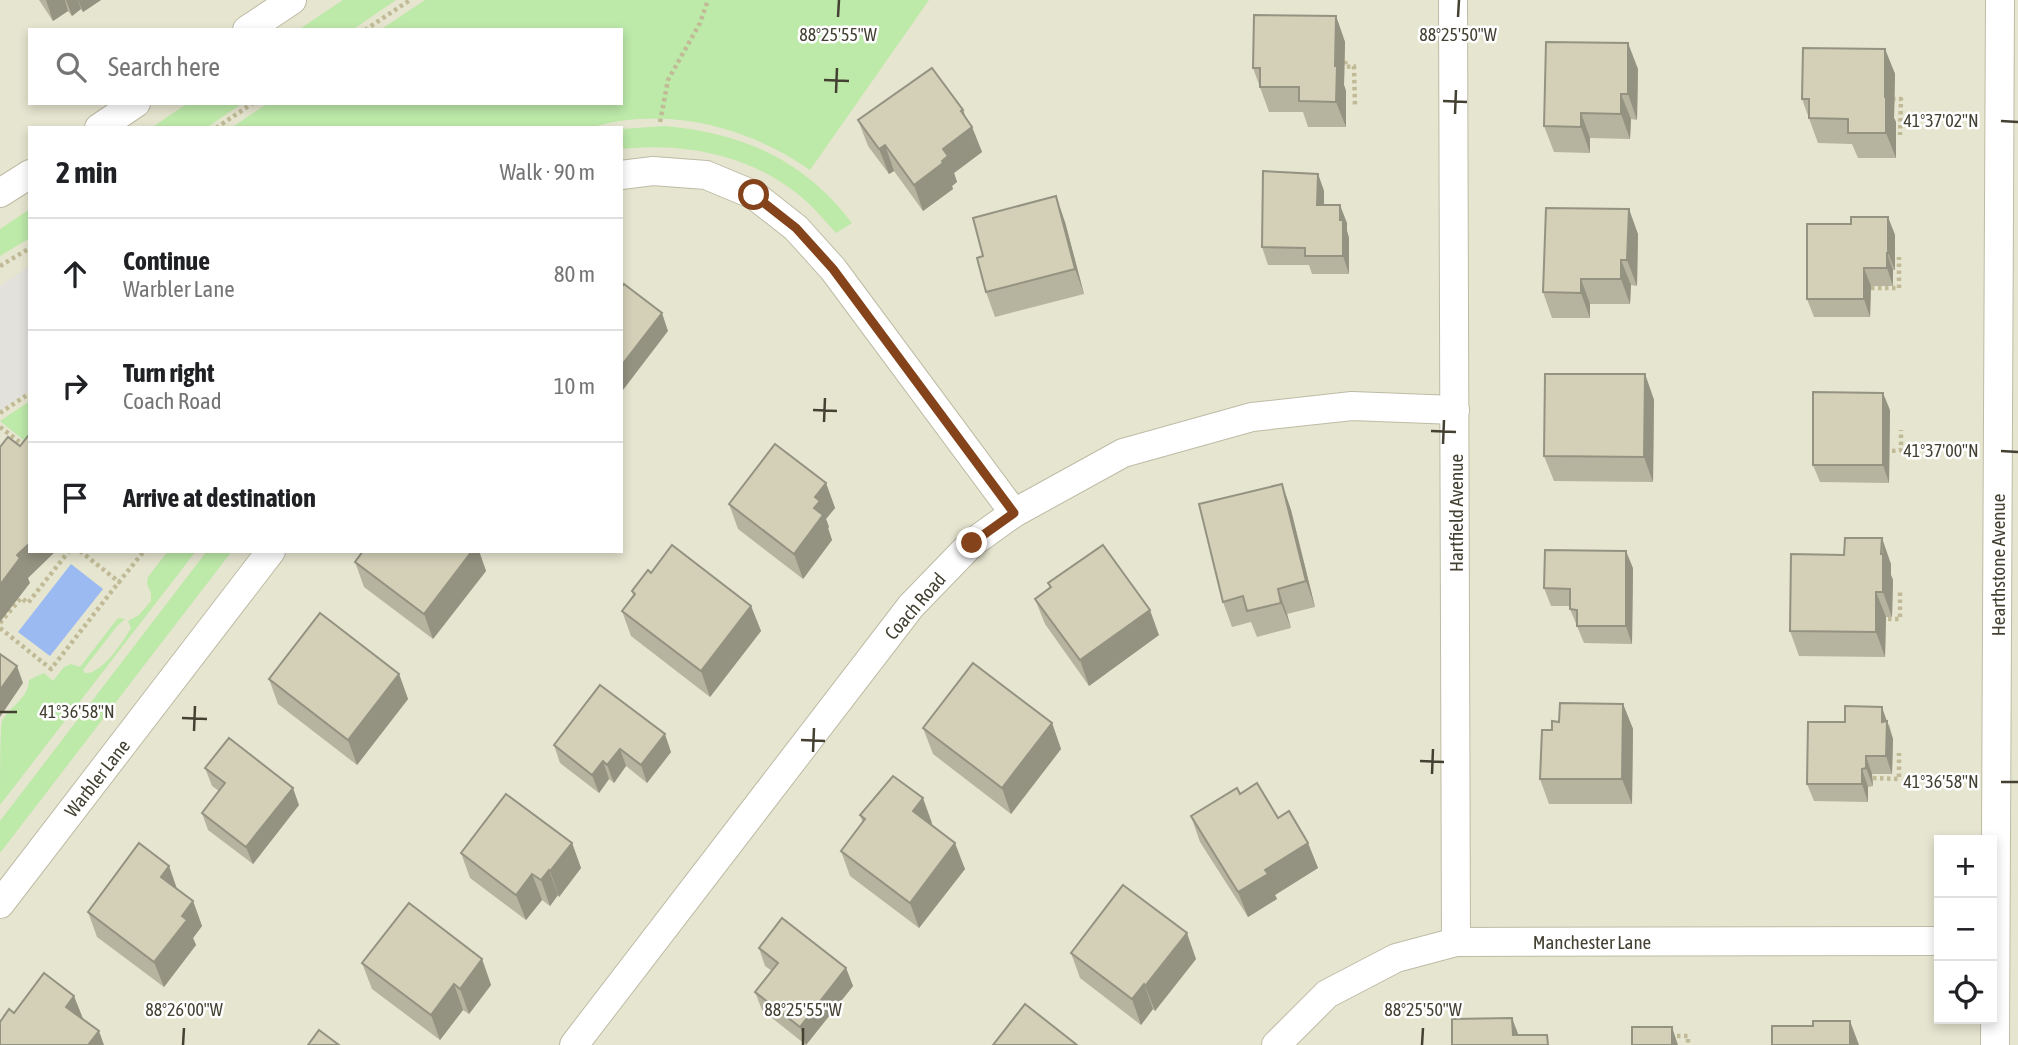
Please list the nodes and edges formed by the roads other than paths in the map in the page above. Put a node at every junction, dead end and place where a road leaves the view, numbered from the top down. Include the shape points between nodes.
1 (292, 0) edge
2 (1453, 0) edge
3 (2000, 0) edge
4 (250, 28) edge
5 (133, 105) edge
6 (102, 126) edge
7 (28, 175) edge
8 (623, 175) edge
9 (0, 194) edge
10 (1455, 410) junction
11 (1014, 513) junction
12 (269, 553) edge
13 (1994, 898) edge
14 (0, 904) edge
15 (1456, 942) junction
16 (1934, 942) edge
17 (1994, 961) edge
18 (574, 1045) edge
19 (1276, 1045) edge
20 (1995, 1045) edge

1 - 4 street
2 - 10 street, Hartfield Avenue
3 - 13 street, Hearthstone Avenue
5 - 6 street
7 - 9 street
8 - 11 street via 653,171 706,175 754,195 796,228 833,269
10 - 11 street, Coach Road via 1352,406 1252,417 1123,453
10 - 15 street, Hartfield Avenue
11 - 18 street, Coach Road via 972,543 911,606
12 - 14 street, Warbler Lane
15 - 16 street, Manchester Lane
15 - 19 street, Manchester Lane via 1396,958 1327,994
17 - 20 street, Hearthstone Avenue

